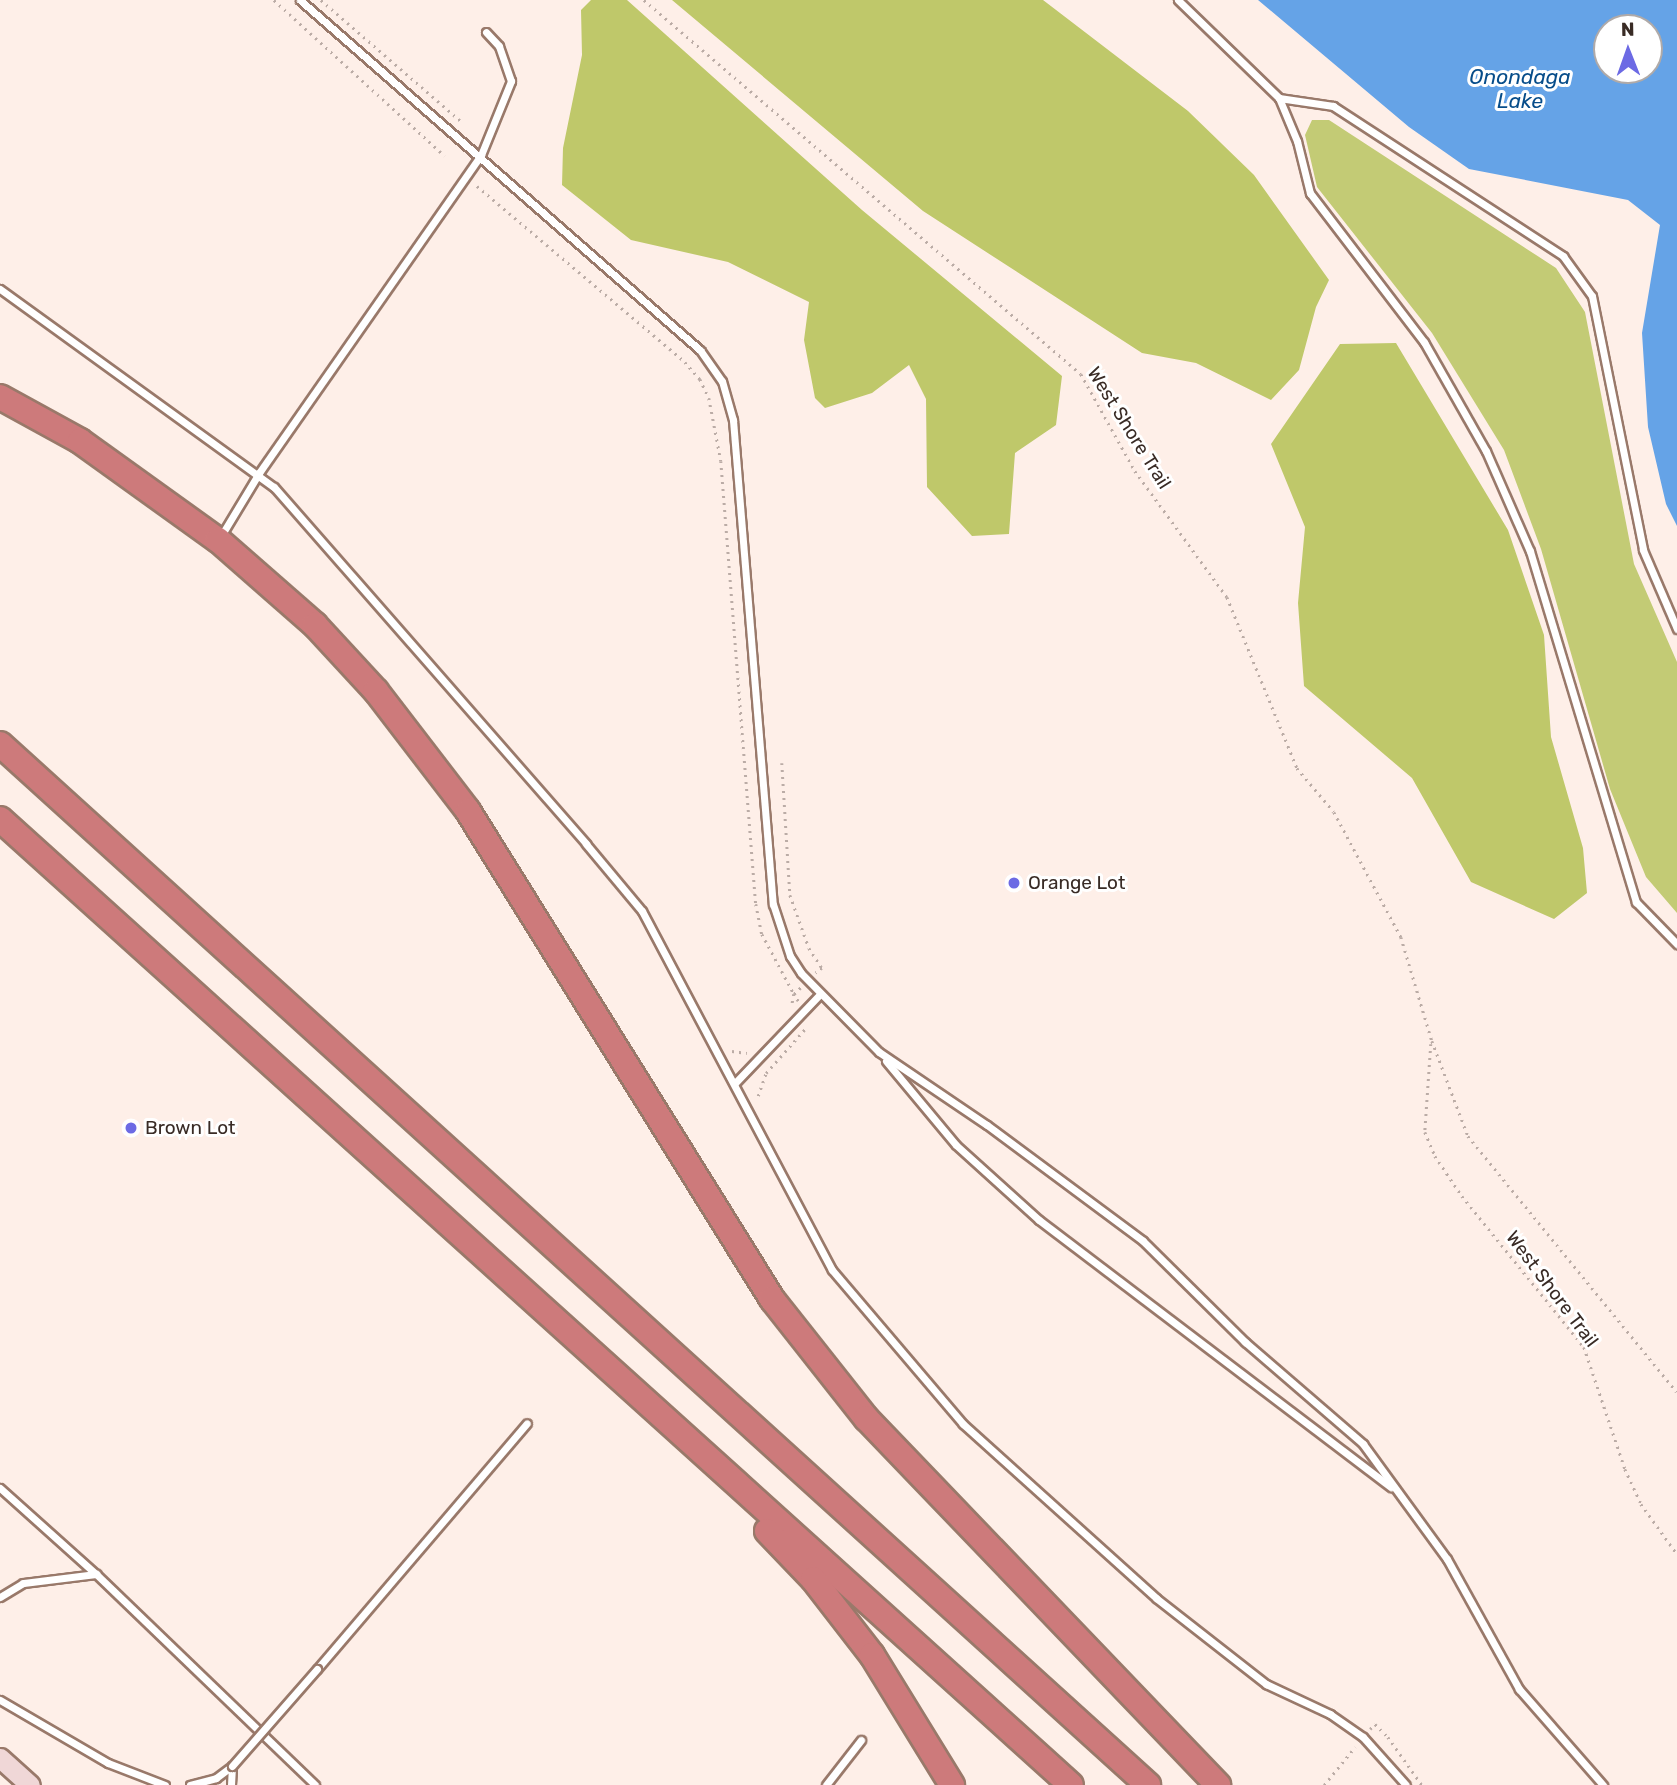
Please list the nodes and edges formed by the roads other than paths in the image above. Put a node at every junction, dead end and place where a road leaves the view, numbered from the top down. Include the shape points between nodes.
1 (300, 0) edge
2 (1178, 0) edge
3 (486, 32) dead end
4 (1279, 98) junction
5 (481, 155) junction
6 (0, 289) edge
7 (0, 397) edge
8 (259, 473) junction
9 (218, 540) junction
10 (1677, 629) edge
11 (0, 744) edge
12 (0, 819) edge
13 (1677, 944) edge
14 (819, 995) junction
15 (879, 1052) junction
16 (735, 1083) junction
17 (527, 1423) dead end
18 (719, 1471) junction
19 (0, 1488) edge
20 (1397, 1491) junction
21 (96, 1574) junction
22 (0, 1597) edge
23 (0, 1700) edge
24 (861, 1740) dead end
25 (0, 1758) edge
26 (232, 1766) junction
27 (30, 1785) edge
28 (166, 1785) edge
29 (190, 1785) edge
30 (231, 1785) edge
31 (315, 1785) edge
32 (826, 1785) edge
33 (952, 1785) edge
34 (1071, 1785) edge
35 (1148, 1785) edge
36 (1219, 1785) edge
37 (1406, 1785) edge
38 (1602, 1785) edge

1 - 5 lane
2 - 4 lane
3 - 5 lane via 499,46 511,81
4 - 10 lane via 1333,106 1563,256 1592,296 1643,550
4 - 13 lane via 1297,141 1310,193 1424,342 1486,451 1530,551 1636,902
5 - 8 lane
5 - 14 lane via 700,351 722,382 733,420 773,904 790,956
6 - 8 lane
7 - 9 highway via 80,441
8 - 9 lane
8 - 16 lane via 642,911
9 - 36 highway via 315,625 410,731 468,811 772,1299 866,1418
11 - 35 highway
12 - 18 highway
14 - 15 lane
14 - 16 lane
15 - 20 lane via 956,1145 1039,1220
15 - 20 lane via 987,1125 1143,1241 1245,1342 1363,1444
16 - 37 lane via 832,1270 963,1424 1189,1624 1266,1684 1330,1714 1363,1737
17 - 26 lane, bridge
18 - 33 highway via 873,1655
18 - 34 highway
19 - 21 lane
20 - 38 lane via 1447,1559 1519,1689
21 - 22 lane via 23,1583
21 - 31 lane
23 - 28 lane via 108,1763
24 - 32 lane
25 - 27 main road
26 - 29 lane via 216,1779
26 - 30 lane

